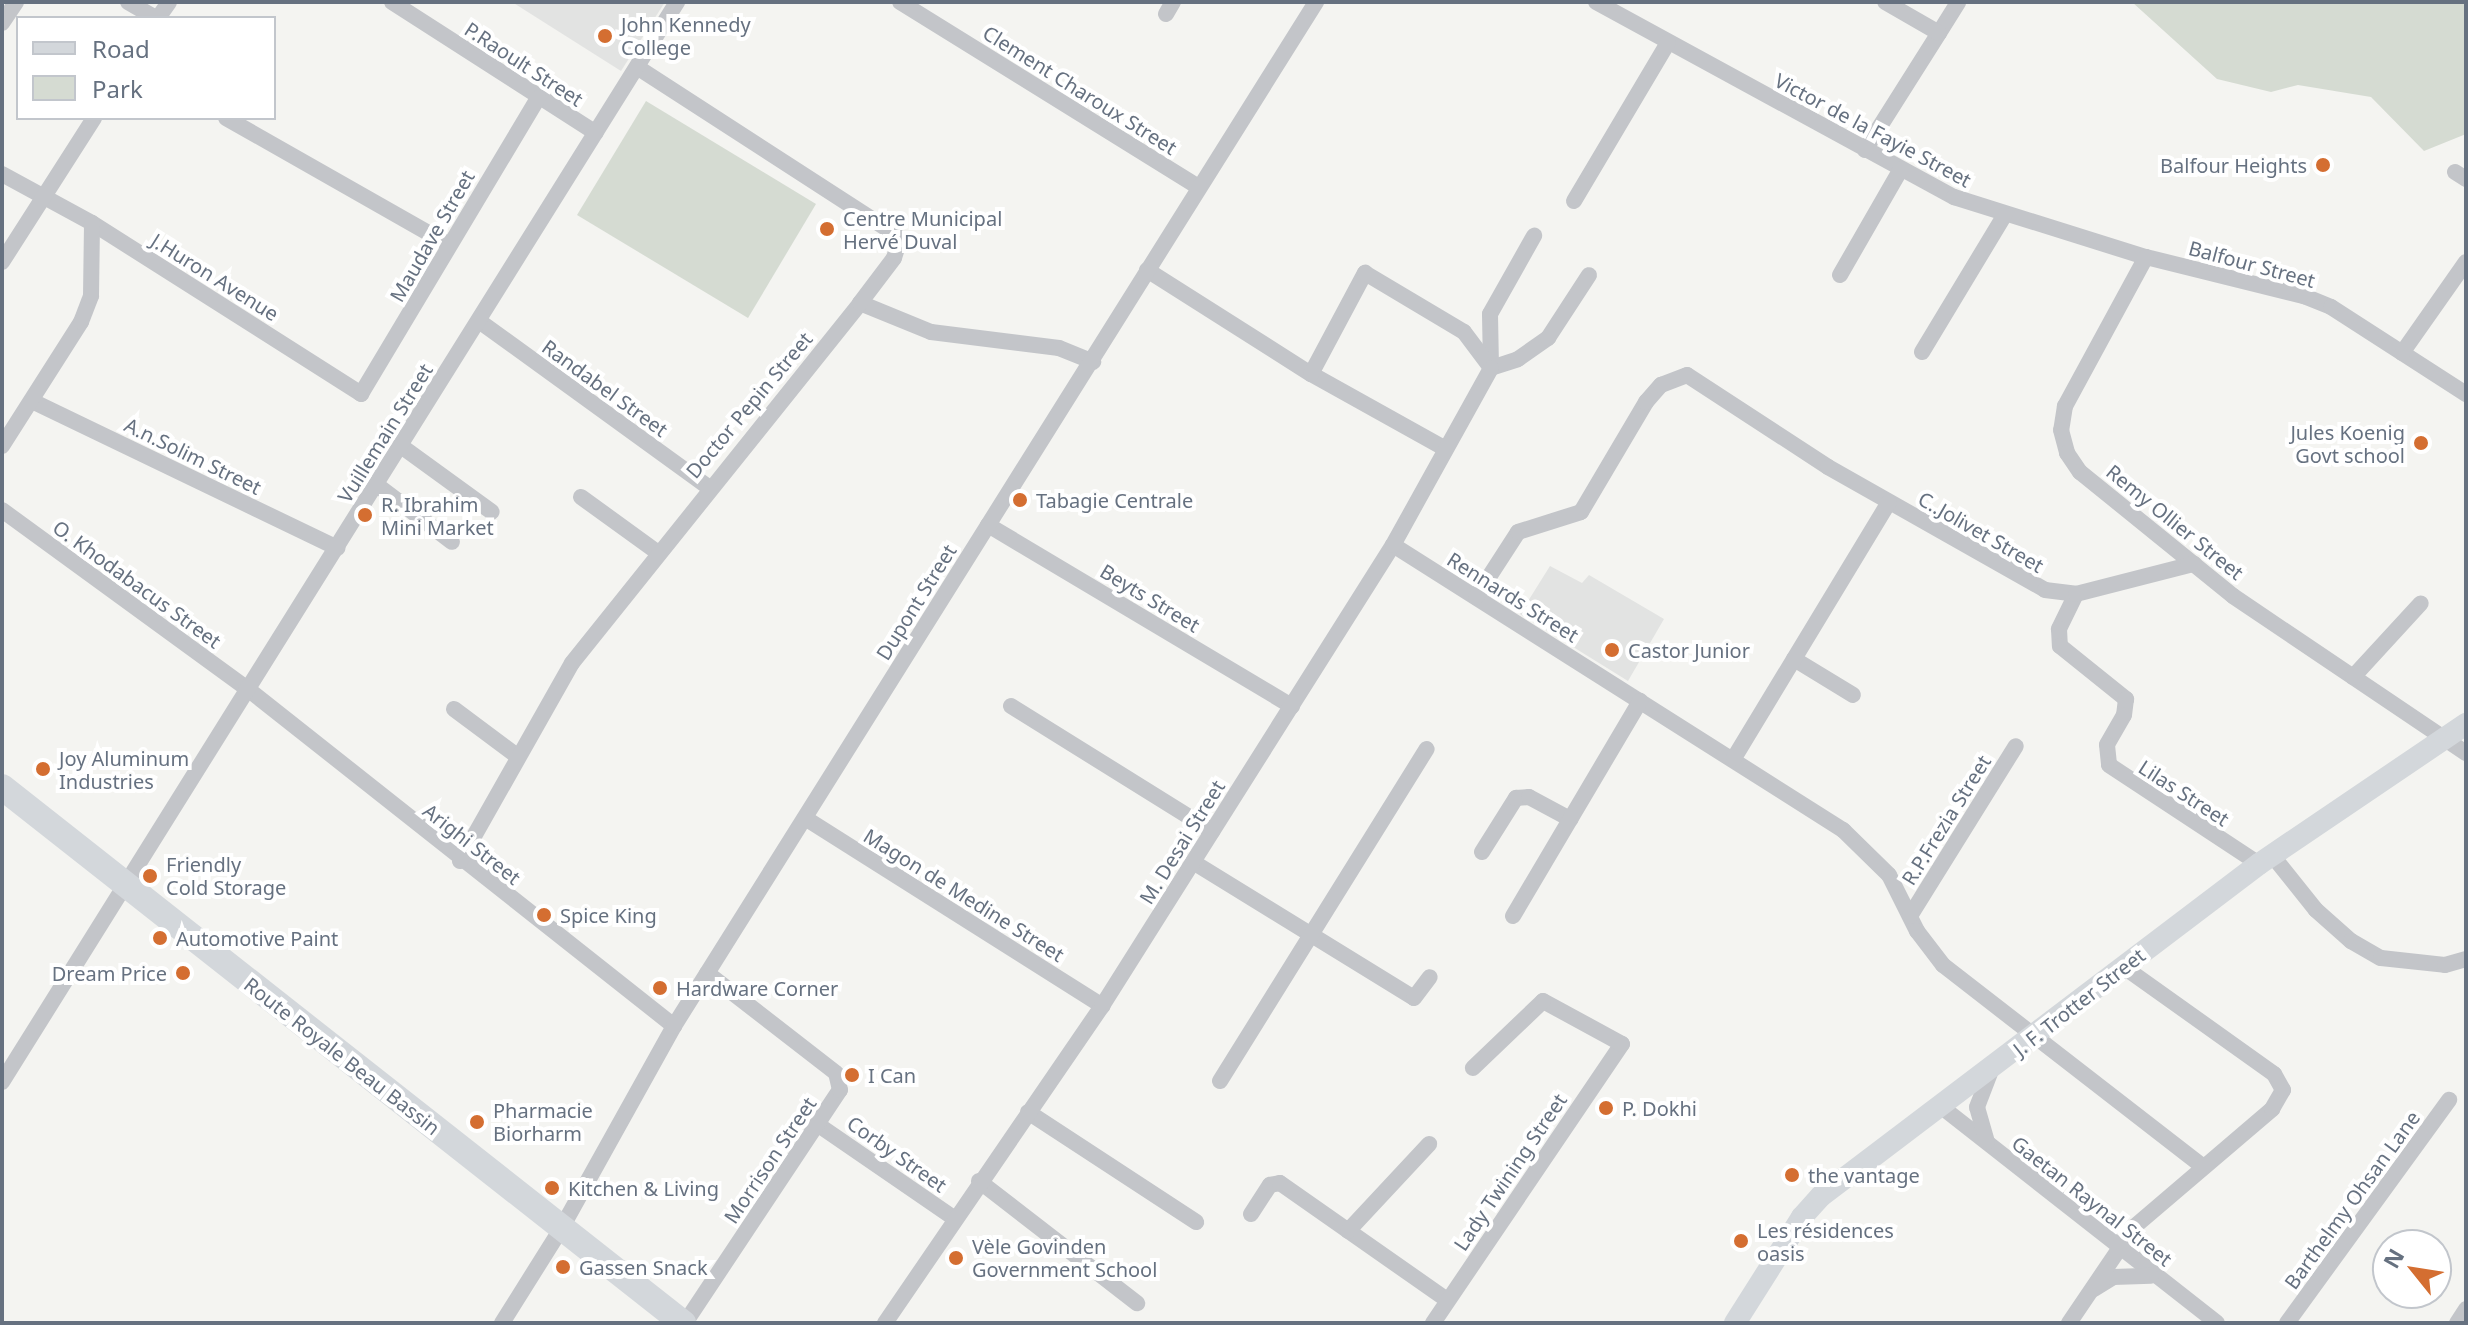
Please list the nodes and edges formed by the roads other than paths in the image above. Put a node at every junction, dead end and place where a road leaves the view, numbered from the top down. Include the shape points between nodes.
1 (16, 2) edge
2 (128, 2) edge
3 (392, 2) edge
4 (677, 2) edge
5 (900, 2) edge
6 (1316, 2) edge
7 (1596, 2) edge
8 (1885, 2) edge
9 (1958, 2) edge
10 (153, 16) edge
11 (2, 23) edge
12 (1939, 33) junction
13 (1668, 43) junction
14 (637, 67) junction
15 (538, 98) junction
16 (93, 120) edge
17 (230, 120) edge
18 (596, 133) junction
19 (1865, 150) junction
20 (1901, 169) junction
21 (2, 174) edge
22 (1197, 186) junction
23 (45, 198) junction
24 (1574, 201) dead end
25 (2004, 216) junction
26 (92, 223) junction
27 (1534, 236) dead end
28 (448, 244) junction
29 (2146, 257) junction
30 (2, 262) edge
31 (2466, 262) edge
32 (1147, 270) junction
33 (1589, 275) dead end
34 (1840, 275) dead end
35 (860, 303) junction
36 (479, 321) junction
37 (1922, 352) dead end
38 (2402, 353) junction
39 (1093, 362) junction
40 (1491, 368) junction
41 (1311, 374) junction
42 (361, 394) joint
43 (2466, 394) edge
44 (32, 401) junction
45 (2, 446) edge
46 (401, 446) junction
47 (1444, 448) junction
48 (377, 485) junction
49 (708, 487) junction
50 (581, 497) dead end
51 (1889, 502) junction
52 (2, 510) edge
53 (492, 512) dead end
54 (988, 525) junction
55 (452, 542) dead end
56 (1393, 545) junction
57 (337, 548) junction
58 (657, 552) junction
59 (2194, 564) junction
60 (2076, 594) junction
61 (1476, 597) junction
62 (2421, 603) dead end
63 (1794, 659) junction
64 (2353, 677) junction
65 (249, 690) junction
66 (1853, 695) dead end
67 (1640, 701) junction
68 (1011, 706) dead end
69 (1292, 706) junction
70 (454, 709) dead end
71 (2466, 724) edge
72 (2444, 738) junction
73 (2016, 746) dead end
74 (1427, 749) dead end
75 (2466, 753) edge
76 (517, 756) junction
77 (1734, 758) junction
78 (2, 787) edge
79 (805, 818) junction
80 (1570, 819) junction
81 (1212, 831) junction
82 (1482, 852) dead end
83 (2265, 860) junction
84 (460, 861) junction
85 (1193, 862) junction
86 (127, 885) junction
87 (1513, 916) dead end
88 (1910, 916) junction
89 (1309, 932) junction
90 (2466, 959) edge
91 (2124, 967) junction
92 (707, 973) junction
93 (1430, 977) dead end
94 (1102, 1006) junction
95 (674, 1026) junction
96 (2034, 1036) junction
97 (1473, 1068) dead end
98 (1991, 1070) junction
99 (1220, 1081) dead end
100 (2, 1082) edge
101 (2449, 1100) dead end
102 (1943, 1108) junction
103 (1028, 1112) junction
104 (817, 1124) junction
105 (1987, 1143) junction
106 (1429, 1144) dead end
107 (2203, 1167) junction
108 (979, 1181) junction
109 (1251, 1214) dead end
110 (954, 1218) junction
111 (1196, 1222) dead end
112 (561, 1229) junction
113 (1348, 1231) junction
114 (2116, 1248) junction
115 (2156, 1278) junction
116 (2085, 1297) junction
117 (1447, 1300) junction
118 (1137, 1303) dead end
119 (2466, 1309) edge
120 (502, 1323) edge
121 (684, 1323) edge
122 (885, 1323) edge
123 (1433, 1323) edge
124 (1735, 1323) edge
125 (2069, 1323) edge
126 (2217, 1323) edge
127 (2287, 1323) edge
128 (2457, 1323) edge

1 - 11 street
2 - 10 street
3 - 15 street, P.Raoult Street
4 - 14 street, Vuillemain Street
5 - 22 street, Clement Charoux Street
6 - 22 street, Dupont Street
7 - 13 street, Victor de la Fayie Street
8 - 12 street
9 - 12 street
12 - 19 street
13 - 19 street, Victor de la Fayie Street
13 - 24 street
14 - 18 street, Vuillemain Street
14 - 35 street, Doctor Pepin Street via 895,234 894,258
15 - 18 street, P.Raoult Street
15 - 28 street, Maudave Street
16 - 23 street
17 - 28 street
18 - 36 street, Vuillemain Street
19 - 20 street, Victor de la Fayie Street
20 - 25 street, Victor de la Fayie Street
20 - 34 street
21 - 23 street, J.Huron Avenue
22 - 32 street, Dupont Street
23 - 26 street, J.Huron Avenue
23 - 30 street
25 - 29 street, Victor de la Fayie Street
25 - 37 street
26 - 42 street, J.Huron Avenue
26 - 44 street via 91,296 81,322
27 - 40 street via 1490,314
28 - 42 street, Maudave Street
29 - 38 street, Balfour Street via 2304,296 2331,307
29 - 59 street, Remy Ollier Street via 2065,406 2061,430 2067,453 2080,472
31 - 38 street
32 - 39 street, Dupont Street
32 - 41 street
33 - 40 street via 1548,338 1518,359
35 - 39 street via 931,332 1059,348
35 - 49 street, Doctor Pepin Street
36 - 46 street, Vuillemain Street
36 - 49 street, Randabel Street
38 - 43 street, Balfour Street
39 - 54 street, Dupont Street
40 - 41 street via 1464,332 1365,273
40 - 47 street, M. Desai Street
41 - 47 street
44 - 45 street
44 - 57 street, A.n.Solim Street
46 - 48 street, Vuillemain Street
46 - 53 street
47 - 56 street, M. Desai Street
48 - 55 street
48 - 57 street, Vuillemain Street
49 - 58 street, Doctor Pepin Street
50 - 58 street
51 - 60 street, C..Jolivet Street via 2028,584
51 - 61 street, C..Jolivet Street via 1687,375 1661,385 1646,402 1581,512 1518,532
51 - 63 street
52 - 65 street, O. Khodabacus Street
54 - 69 street, Beyts Street
54 - 79 street, Dupont Street
56 - 61 street, Rennards Street
56 - 69 street, M. Desai Street
57 - 65 street, Vuillemain Street
58 - 76 street, Doctor Pepin Street via 572,663
59 - 60 street, C..Jolivet Street
59 - 64 street, Remy Ollier Street
60 - 83 street, Lilas Street via 2059,629 2060,646 2126,699 2124,715 2107,745 2109,765
61 - 67 street, Rennards Street
62 - 64 street
63 - 66 street
63 - 77 street
64 - 72 street, Remy Ollier Street
65 - 84 street, Arighi Street
65 - 86 street, Vuillemain Street
67 - 77 street, Rennards Street
67 - 80 street
68 - 81 street
69 - 81 street, M. Desai Street
70 - 76 street
71 - 72 street, J. F. Trotter Street
72 - 75 street, Remy Ollier Street
72 - 83 street, J. F. Trotter Street
73 - 88 street, R.P.Frezia Street
74 - 89 street
76 - 84 street, Doctor Pepin Street
77 - 88 street, Rennards Street via 1869,852
78 - 86 main road, Route Royale Beau Bassin
79 - 92 street, Dupont Street
79 - 94 street, Magon de Medine Street
80 - 82 street via 1529,797 1516,798
80 - 87 street
81 - 85 street, M. Desai Street
83 - 90 street via 2351,941 2381,958 2445,965
83 - 91 street, J. F. Trotter Street
84 - 95 street, Arighi Street
85 - 89 street
85 - 94 street, M. Desai Street
86 - 100 street, Vuillemain Street
86 - 112 main road, Route Royale Beau Bassin
88 - 96 street, Rennards Street via 1943,965
89 - 93 street via 1414,998
89 - 99 street
91 - 96 street, J. F. Trotter Street
91 - 107 street via 2274,1074 2283,1090 2272,1109
92 - 95 street, Dupont Street
92 - 104 street, Morrison Street via 836,1073 840,1090
94 - 103 street, M. Desai Street
95 - 112 street, Dupont Street
96 - 98 street, J. F. Trotter Street
96 - 107 street, Rennards Street
97 - 117 street, Lady Twining Street via 1543,1001 1622,1044
98 - 102 street, J. F. Trotter Street
98 - 105 street via 1977,1107
101 - 127 street, Barthelmy Ohsan Lane
102 - 105 street, Gaetan Raynal Street
102 - 124 street, J. F. Trotter Street via 1821,1196
103 - 108 street, M. Desai Street
103 - 111 street
104 - 110 street, Corby Street
104 - 121 street, Morrison Street
105 - 114 street, Gaetan Raynal Street
106 - 113 street
107 - 114 street
108 - 110 street, M. Desai Street
108 - 118 street
109 - 113 street via 1270,1185 1280,1183
110 - 122 street, M. Desai Street
112 - 120 street, Dupont Street
112 - 121 main road, Route Royale Beau Bassin
113 - 117 street
114 - 115 street, Gaetan Raynal Street
114 - 116 street
115 - 116 street via 2113,1277
115 - 126 street, Gaetan Raynal Street
116 - 125 street
117 - 123 street, Lady Twining Street
119 - 128 street

